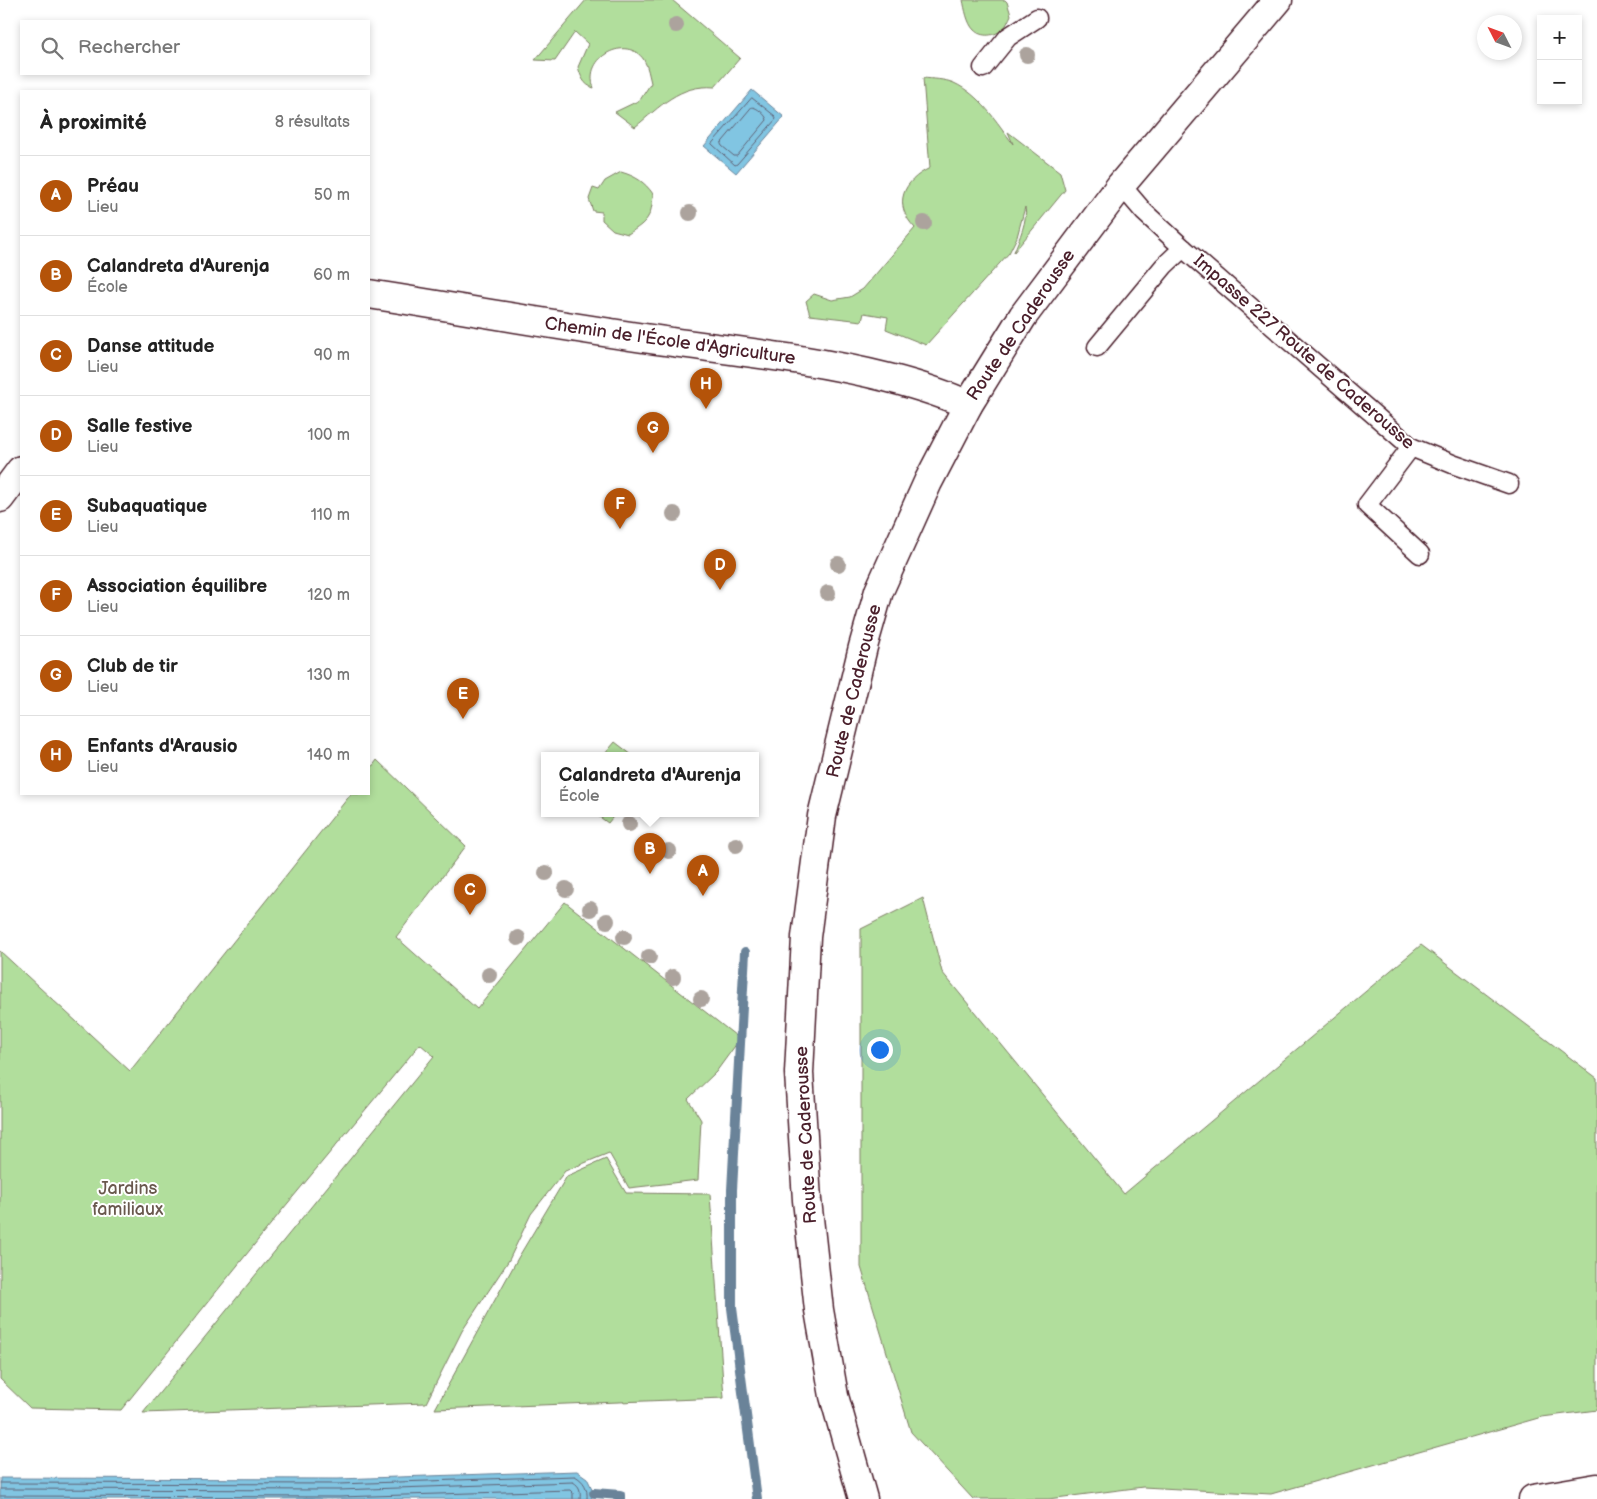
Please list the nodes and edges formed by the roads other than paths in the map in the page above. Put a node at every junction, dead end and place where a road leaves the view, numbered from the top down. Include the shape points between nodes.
1 (1278, 0) edge
2 (1037, 18) dead end
3 (982, 68) dead end
4 (1121, 185) junction
5 (1183, 248) junction
6 (370, 294) edge
7 (1097, 347) dead end
8 (968, 405) junction
9 (1411, 447) junction
10 (20, 471) edge
11 (1509, 484) dead end
12 (0, 498) edge
13 (1420, 554) dead end
14 (1597, 1488) edge
15 (863, 1499) edge
16 (1533, 1499) edge

1 - 4 main road, Route de Caderousse
2 - 3 lane via 1008,37
4 - 5 lane, Impasse 227 Route de Caderousse via 1144,212
4 - 8 main road, Route de Caderousse via 1023,316
5 - 7 lane via 1164,266
5 - 9 lane, Impasse 227 Route de Caderousse
6 - 8 main road, Chemin de l'École d'Agriculture via 626,336 802,360 911,384
8 - 15 main road, Route de Caderousse via 928,482 879,591 822,816 806,937 799,1073 818,1310 834,1396
9 - 11 lane, Impasse 227 Route de Caderousse
9 - 13 lane via 1367,505
10 - 12 main road
14 - 16 main road

